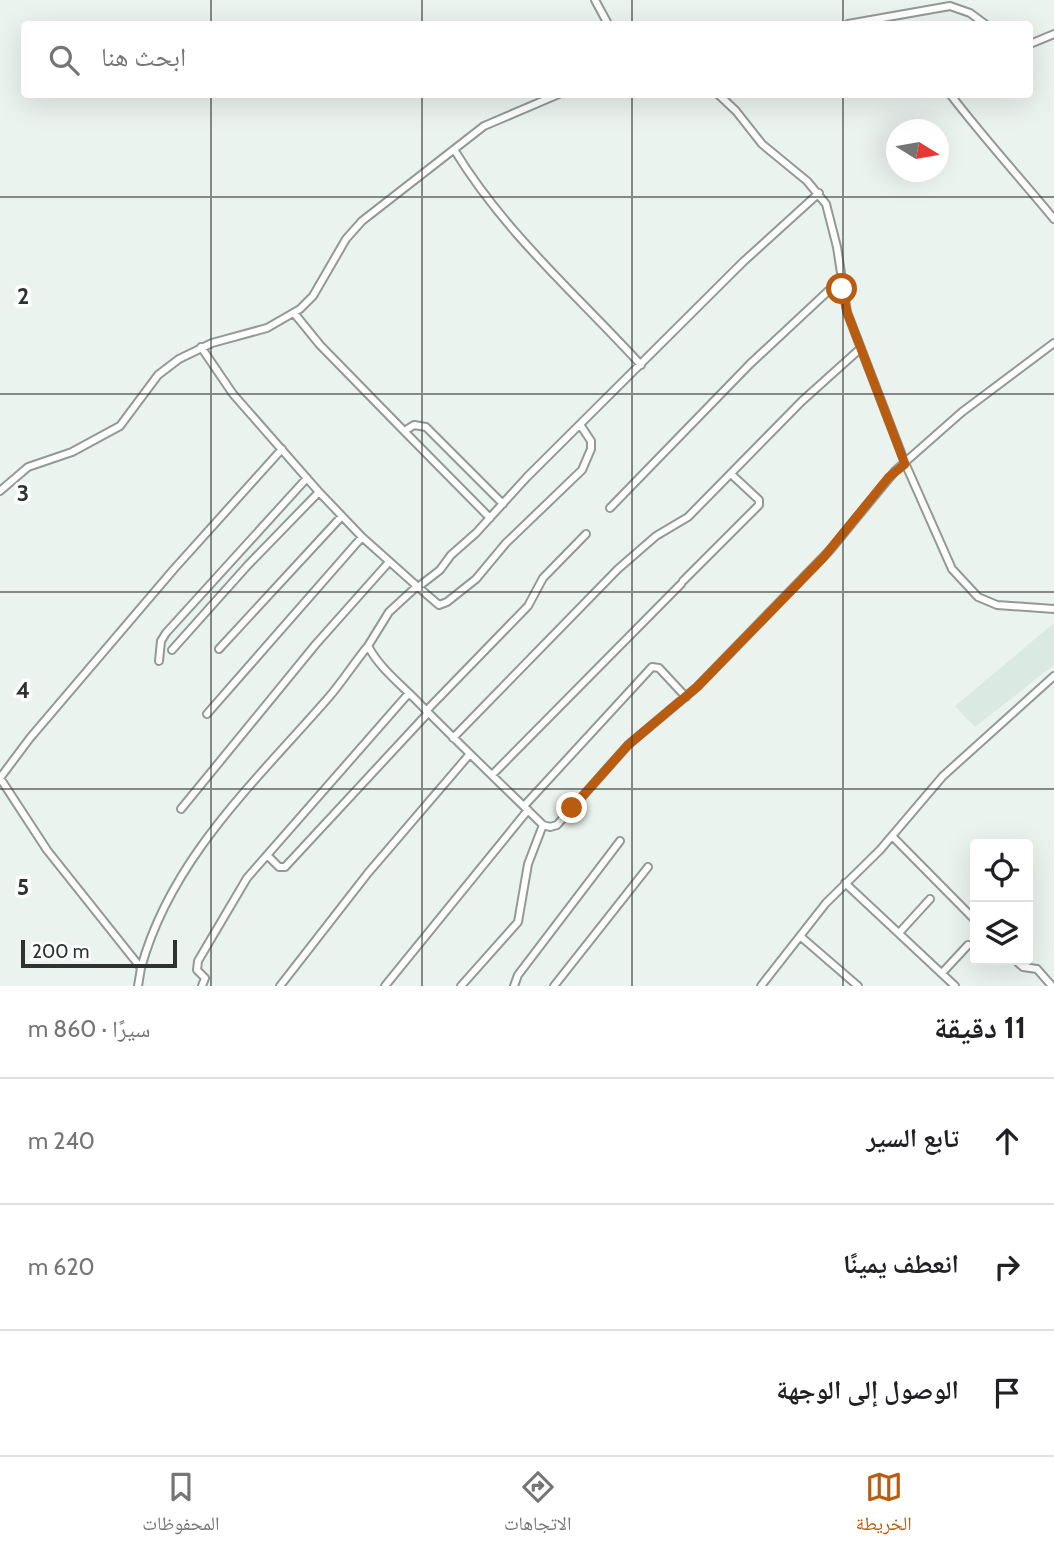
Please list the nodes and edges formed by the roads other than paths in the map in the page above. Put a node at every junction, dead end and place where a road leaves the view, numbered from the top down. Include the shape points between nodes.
1 (595, 0) edge
2 (606, 21) edge
3 (865, 21) edge
4 (981, 21) edge
5 (1054, 34) edge
6 (1033, 43) edge
7 (549, 98) edge
8 (722, 98) edge
9 (953, 98) edge
10 (455, 151) junction
11 (819, 193) junction
12 (1054, 219) edge
13 (840, 281) junction
14 (294, 313) junction
15 (1054, 342) edge
16 (201, 347) junction
17 (861, 348) junction
18 (640, 365) junction
19 (582, 426) junction
20 (405, 433) junction
21 (282, 449) junction
22 (905, 464) junction
23 (731, 474) junction
24 (307, 478) junction
25 (0, 491) edge
26 (319, 492) junction
27 (503, 504) junction
28 (610, 508) dead end
29 (342, 516) junction
30 (490, 518) junction
31 (586, 534) dead end
32 (362, 537) junction
33 (389, 562) junction
34 (418, 587) junction
35 (1054, 609) edge
36 (368, 646) junction
37 (219, 649) dead end
38 (172, 650) dead end
39 (159, 661) dead end
40 (1054, 676) edge
41 (410, 694) junction
42 (685, 697) junction
43 (427, 712) junction
44 (207, 714) dead end
45 (453, 738) junction
46 (469, 755) junction
47 (493, 774) junction
48 (0, 778) edge
49 (526, 808) junction
50 (181, 809) dead end
51 (543, 825) junction
52 (892, 836) junction
53 (620, 841) dead end
54 (267, 855) junction
55 (648, 867) dead end
56 (845, 883) junction
57 (930, 899) dead end
58 (970, 915) edge
59 (899, 933) junction
60 (800, 936) junction
61 (968, 945) dead end
62 (1021, 965) edge
63 (141, 968) junction
64 (942, 973) junction
65 (138, 986) edge
66 (202, 986) edge
67 (280, 986) edge
68 (385, 986) edge
69 (461, 986) edge
70 (514, 986) edge
71 (554, 986) edge
72 (761, 986) edge
73 (858, 986) edge
74 (955, 986) edge
75 (1052, 986) edge

1 - 2 street
3 - 4 street via 950,6
5 - 6 street
7 - 10 street via 491,122
8 - 11 street via 762,144
9 - 12 street
10 - 14 street via 352,230 313,296
10 - 18 street via 484,197 525,247
11 - 13 street via 830,216
11 - 18 street
13 - 17 street
13 - 28 street via 755,359
14 - 16 street via 267,328
14 - 20 street
15 - 22 street via 962,412
16 - 21 street via 233,394
16 - 25 street via 158,375 120,426 72,453 28,467
17 - 22 street
17 - 23 street
18 - 19 street
19 - 27 street
19 - 34 street via 591,441 582,470 506,543 476,579 442,605
20 - 27 street via 414,425 426,427
20 - 30 street
21 - 24 street
21 - 48 street via 174,569
22 - 35 street via 945,558 969,590 997,605
22 - 42 street via 888,478 823,558
23 - 45 street via 688,517 656,536 618,569
23 - 47 street via 759,505
24 - 26 street
24 - 39 street via 166,633
26 - 29 street
26 - 38 street
27 - 30 street
29 - 32 street
29 - 37 street
30 - 34 street
31 - 43 street via 543,578 528,606
32 - 33 street
32 - 44 street
33 - 34 street
33 - 50 street
34 - 36 street via 389,612
36 - 41 street
36 - 63 street via 183,872 167,897
40 - 52 street via 953,765
41 - 43 street
41 - 54 street
42 - 49 street via 659,668 652,667
42 - 51 street via 628,745 557,825
43 - 45 street
43 - 54 street via 285,867 281,869
45 - 46 street
46 - 47 street
46 - 67 street
47 - 49 street
48 - 63 street via 47,850
49 - 51 street
49 - 68 street
51 - 69 street via 528,864 518,922
52 - 56 street
52 - 58 street
53 - 70 street
54 - 66 street via 244,882 200,958 197,970 205,978
55 - 71 street
56 - 59 street
56 - 60 street
57 - 59 street
59 - 64 street
60 - 72 street
60 - 73 street
61 - 64 street
62 - 75 street via 1037,969
63 - 65 street
64 - 74 street

